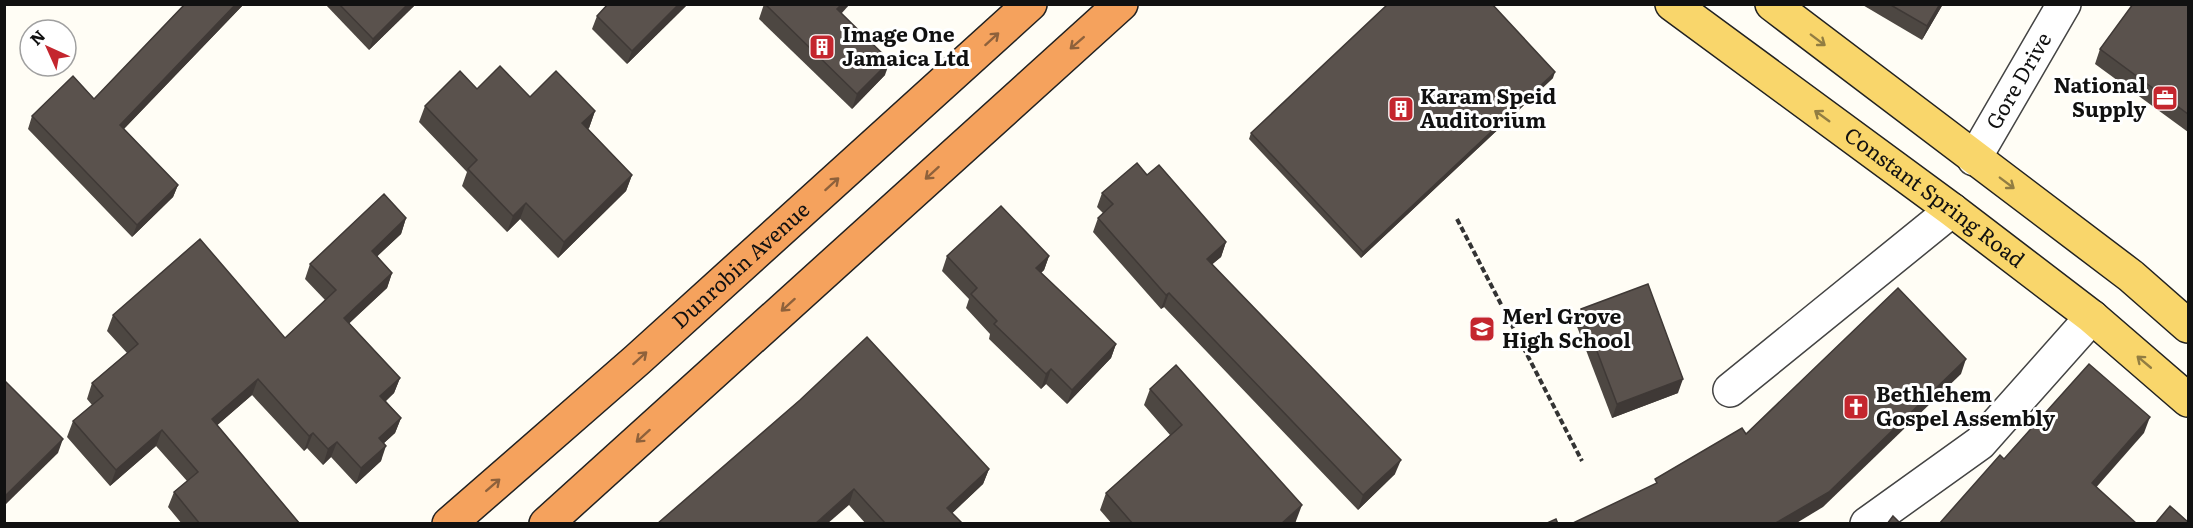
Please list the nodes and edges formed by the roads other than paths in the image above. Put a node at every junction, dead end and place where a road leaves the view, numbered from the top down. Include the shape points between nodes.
1 (1030, 4) edge
2 (1121, 4) edge
3 (1672, 4) edge
4 (1772, 4) edge
5 (2064, 4) edge
6 (1974, 159) junction
7 (1952, 210) junction
8 (2091, 317) junction
9 (2188, 326) edge
10 (1730, 390) dead end
11 (2188, 400) edge
12 (449, 524) edge
13 (546, 524) edge
14 (1867, 524) edge

12 -> 1 highway, Dunrobin Avenue via 638,360
2 -> 13 highway
7 -> 3 main road, Constant Spring Road
4 -> 6 main road
5 - 6 street, Gore Drive
6 -> 9 main road via 2131,276
7 - 8 main road, Constant Spring Road
7 - 10 street
11 -> 8 main road, Constant Spring Road
8 - 14 street via 1980,443

